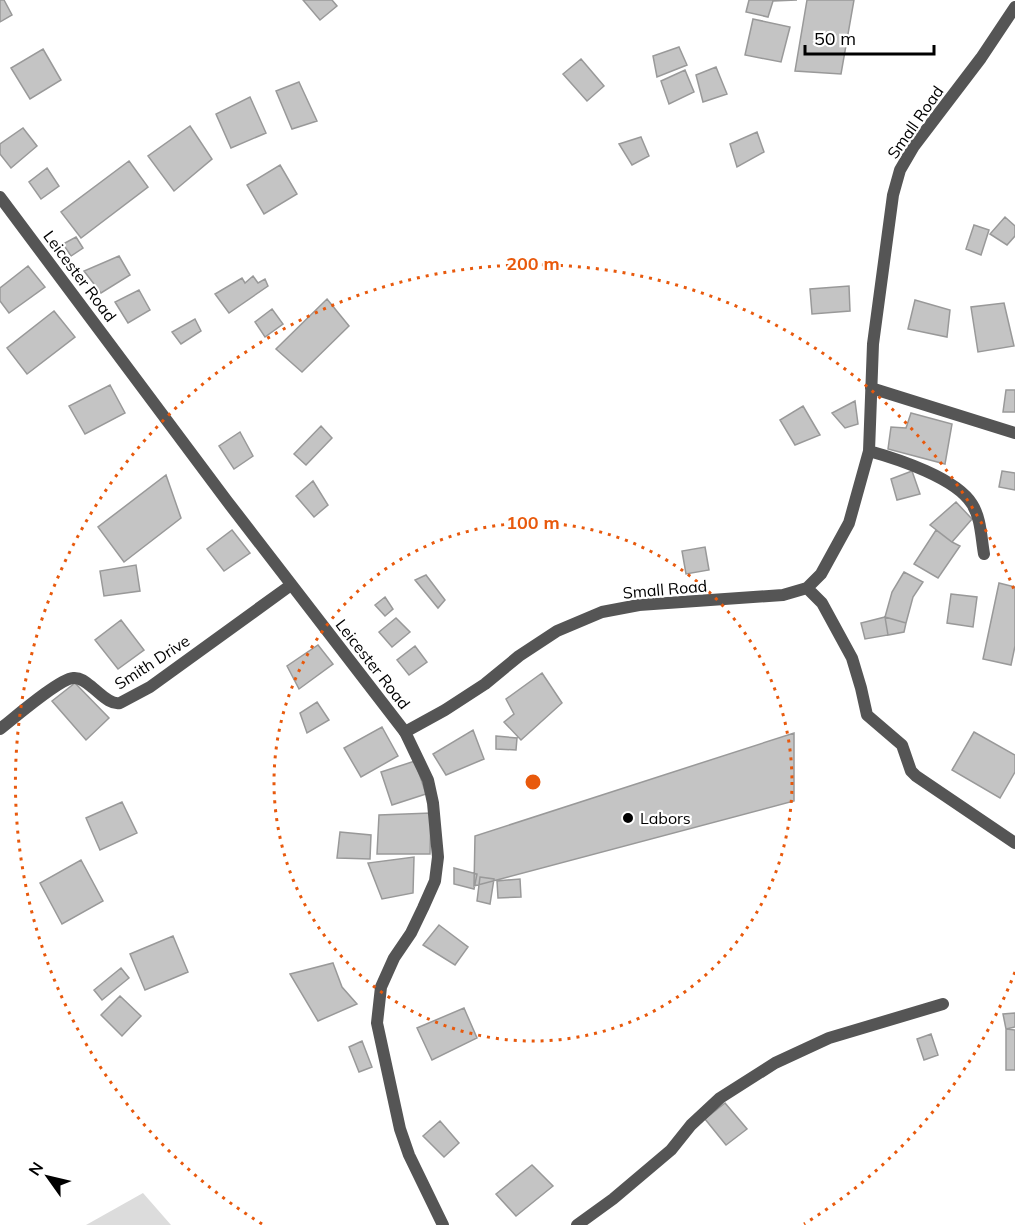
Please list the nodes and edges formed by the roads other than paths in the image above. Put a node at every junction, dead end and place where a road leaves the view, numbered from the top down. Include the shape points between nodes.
1 (1015, 7) edge
2 (0, 197) edge
3 (871, 388) junction
4 (1015, 433) edge
5 (869, 451) junction
6 (984, 554) dead end
7 (291, 585) junction
8 (807, 588) junction
9 (0, 729) edge
10 (405, 732) junction
11 (1015, 843) edge
12 (943, 1004) dead end
13 (443, 1225) edge
14 (578, 1225) edge

1 - 3 street, Small Road via 900,170 873,344
2 - 7 street, Leicester Road
3 - 4 street
3 - 5 street, Small Road
5 - 6 street via 918,467 972,502
5 - 8 street, Small Road via 849,523 821,574
7 - 9 street, Smith Drive via 150,687 120,704 109,701 83,680 69,678
7 - 10 street, Leicester Road
8 - 10 street, Small Road via 783,596 639,605 602,612 557,631 475,691
8 - 11 street via 822,603 852,658 867,716 902,745 911,771
10 - 13 street, Leicester Road via 428,780 438,857 435,880 423,909 381,987 377,1023 400,1129
12 - 14 street via 829,1038 775,1063 720,1098 671,1150

